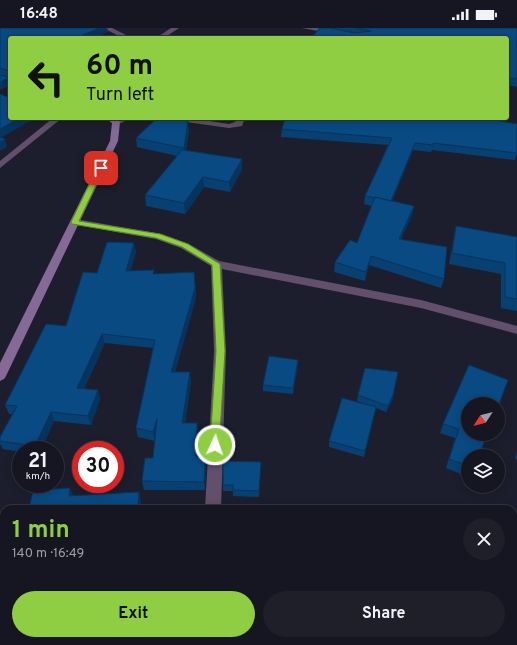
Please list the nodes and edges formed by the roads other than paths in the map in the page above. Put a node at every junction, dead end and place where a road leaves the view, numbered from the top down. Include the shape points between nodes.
1 (106, 28) edge
2 (176, 28) edge
3 (305, 28) edge
4 (124, 36) edge
5 (163, 36) edge
6 (354, 36) edge
7 (56, 120) edge
8 (113, 120) edge
9 (186, 120) edge
10 (241, 120) edge
11 (0, 165) edge
12 (75, 222) junction
13 (216, 264) junction
14 (517, 330) edge
15 (0, 376) edge
16 (213, 505) edge

1 - 4 street
2 - 5 street
3 - 6 street
7 - 11 street
8 - 12 street via 114,141
9 - 10 street via 229,126 240,124
12 - 13 street via 158,236 185,246
12 - 15 street
13 - 14 street via 420,304
13 - 16 street via 220,351

